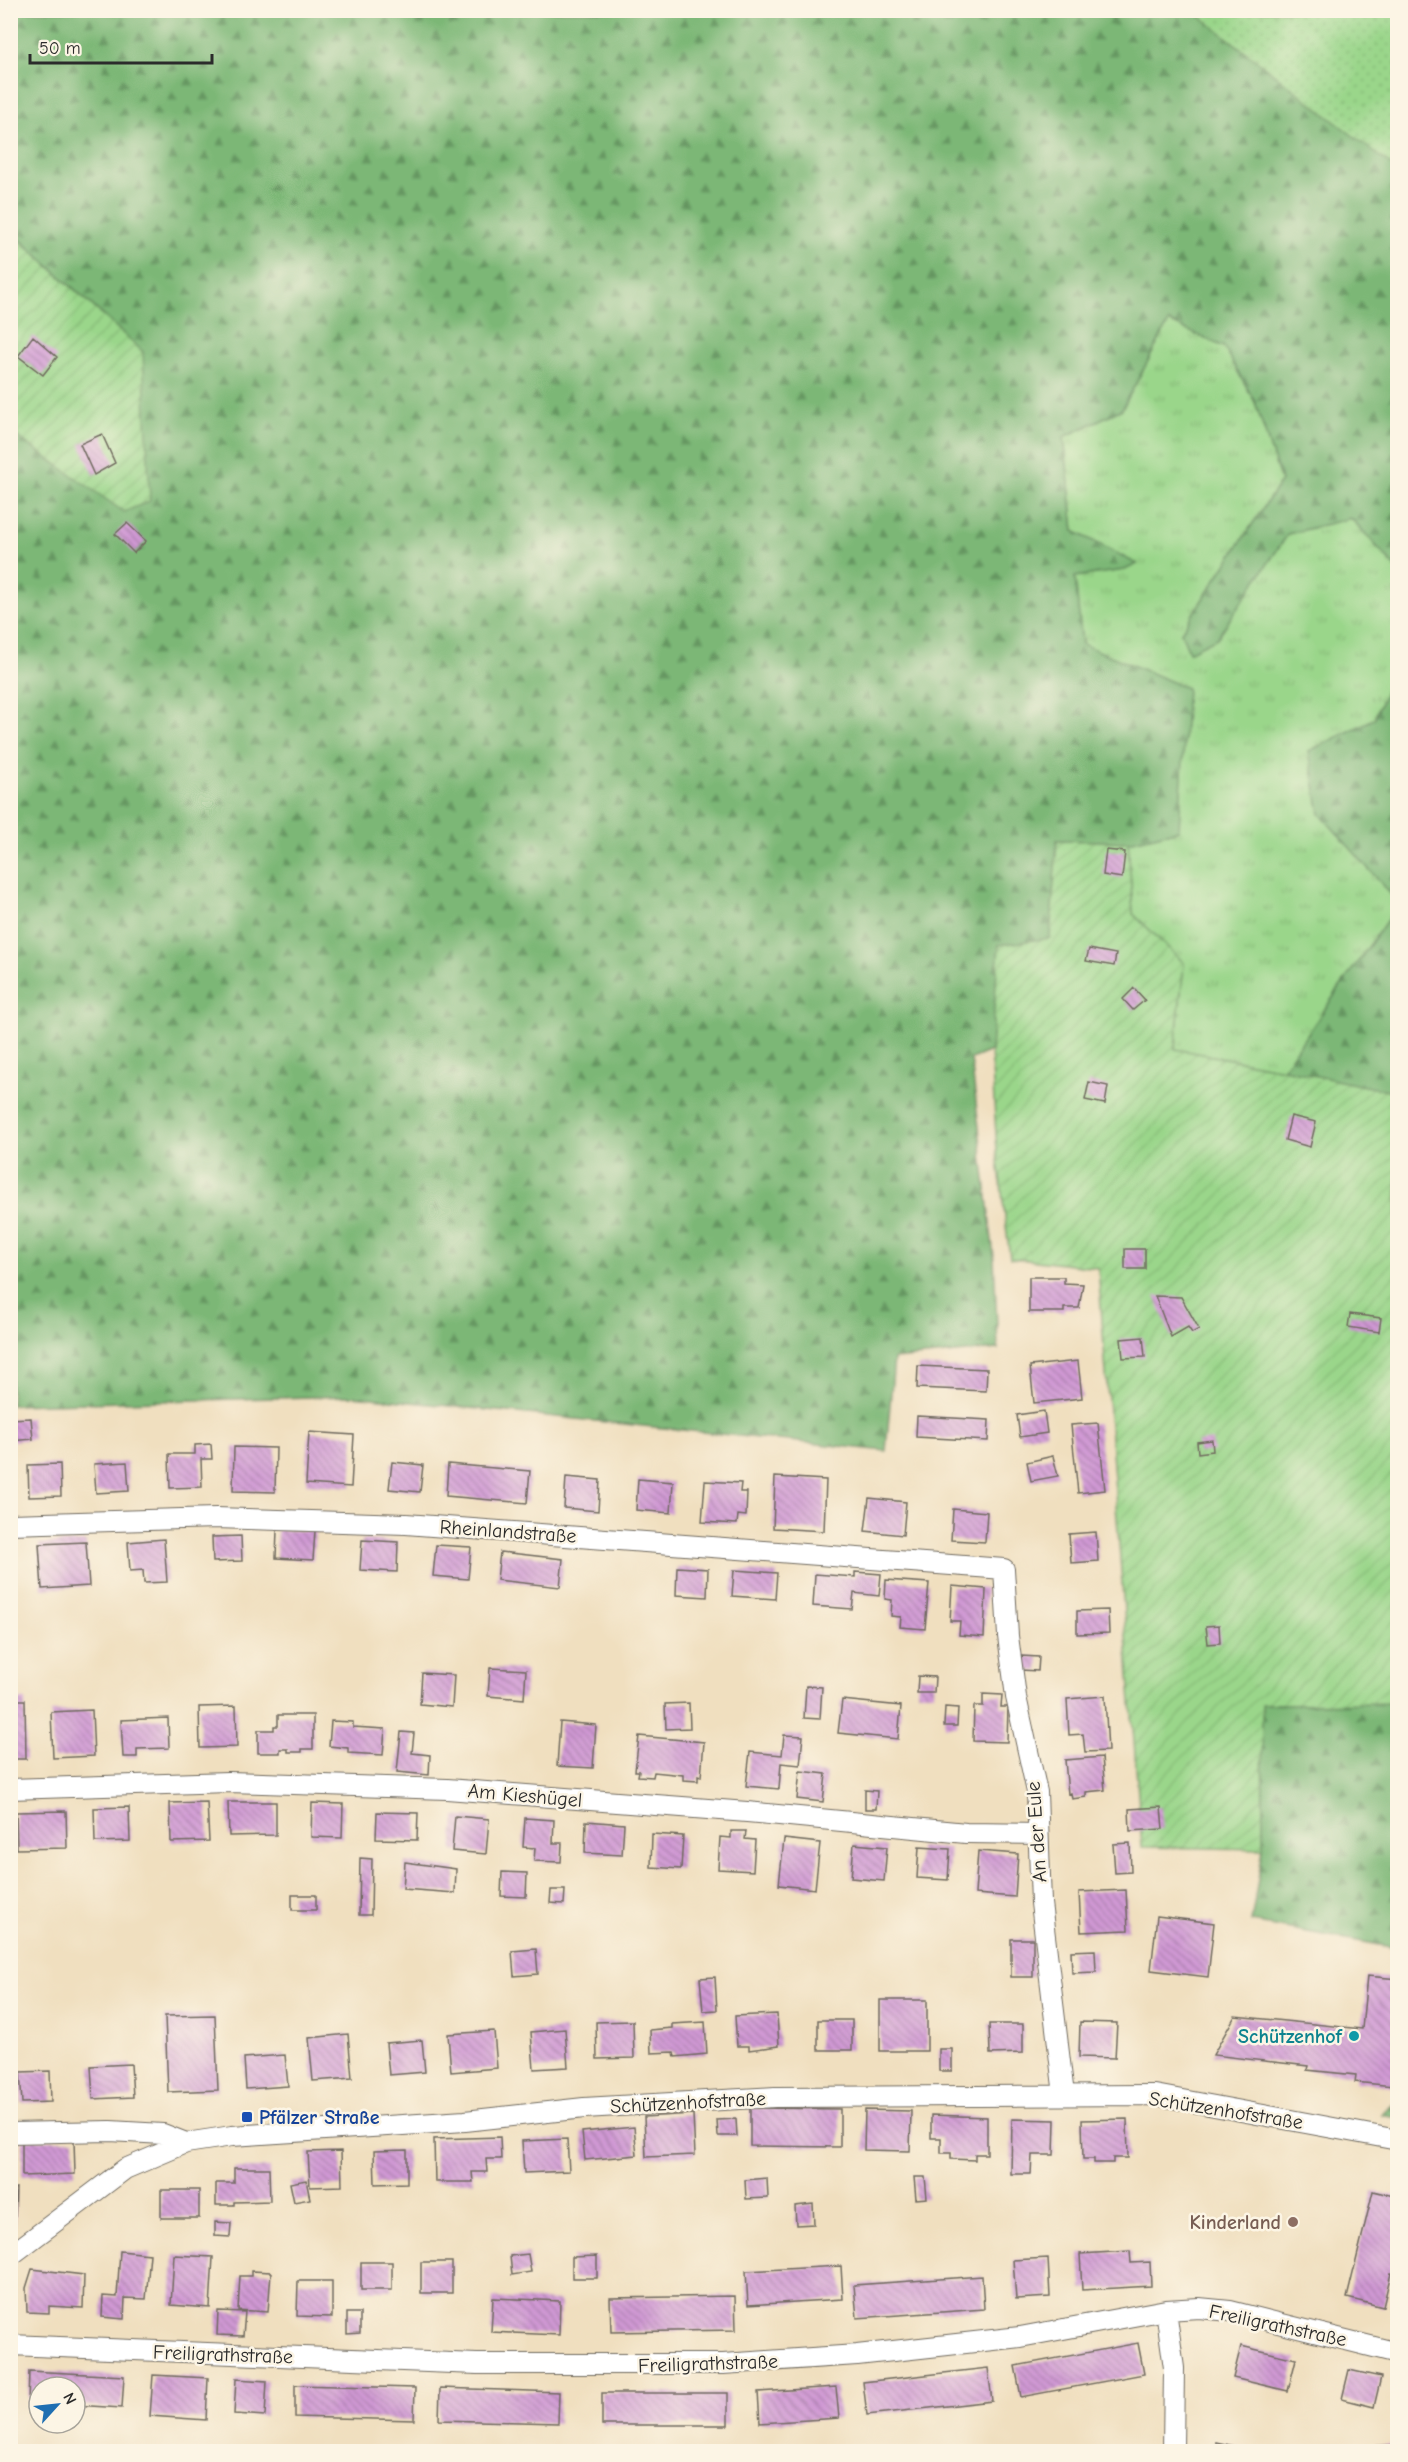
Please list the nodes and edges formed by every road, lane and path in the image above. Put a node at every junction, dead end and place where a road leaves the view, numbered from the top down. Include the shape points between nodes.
1 (10, 1524) edge
2 (1004, 1569) joint
3 (10, 1789) edge
4 (1038, 1834) junction
5 (1064, 2095) junction
6 (10, 2133) edge
7 (1398, 2140) edge
8 (186, 2143) junction
9 (10, 2256) edge
10 (1166, 2310) junction
11 (10, 2344) edge
12 (1398, 2353) edge
13 (1173, 2451) edge

1 - 2 street, Rheinlandstraße via 216,1518 406,1524
2 - 4 street, An der Eule via 1008,1636 1036,1792
3 - 4 street, Am Kieshügel via 228,1782 435,1788 966,1833
4 - 5 street, An der Eule via 1041,1903
5 - 7 street, Schützenhofstraße via 1155,2095
5 - 8 street, Schützenhofstraße via 775,2097 584,2108
6 - 8 street via 164,2134
8 - 9 street, Schützenhofstraße via 125,2169
10 - 11 street, Freiligrathstraße via 1020,2337 857,2355 723,2364 477,2364
10 - 12 street, Freiligrathstraße via 1230,2311
10 - 13 street via 1174,2368

